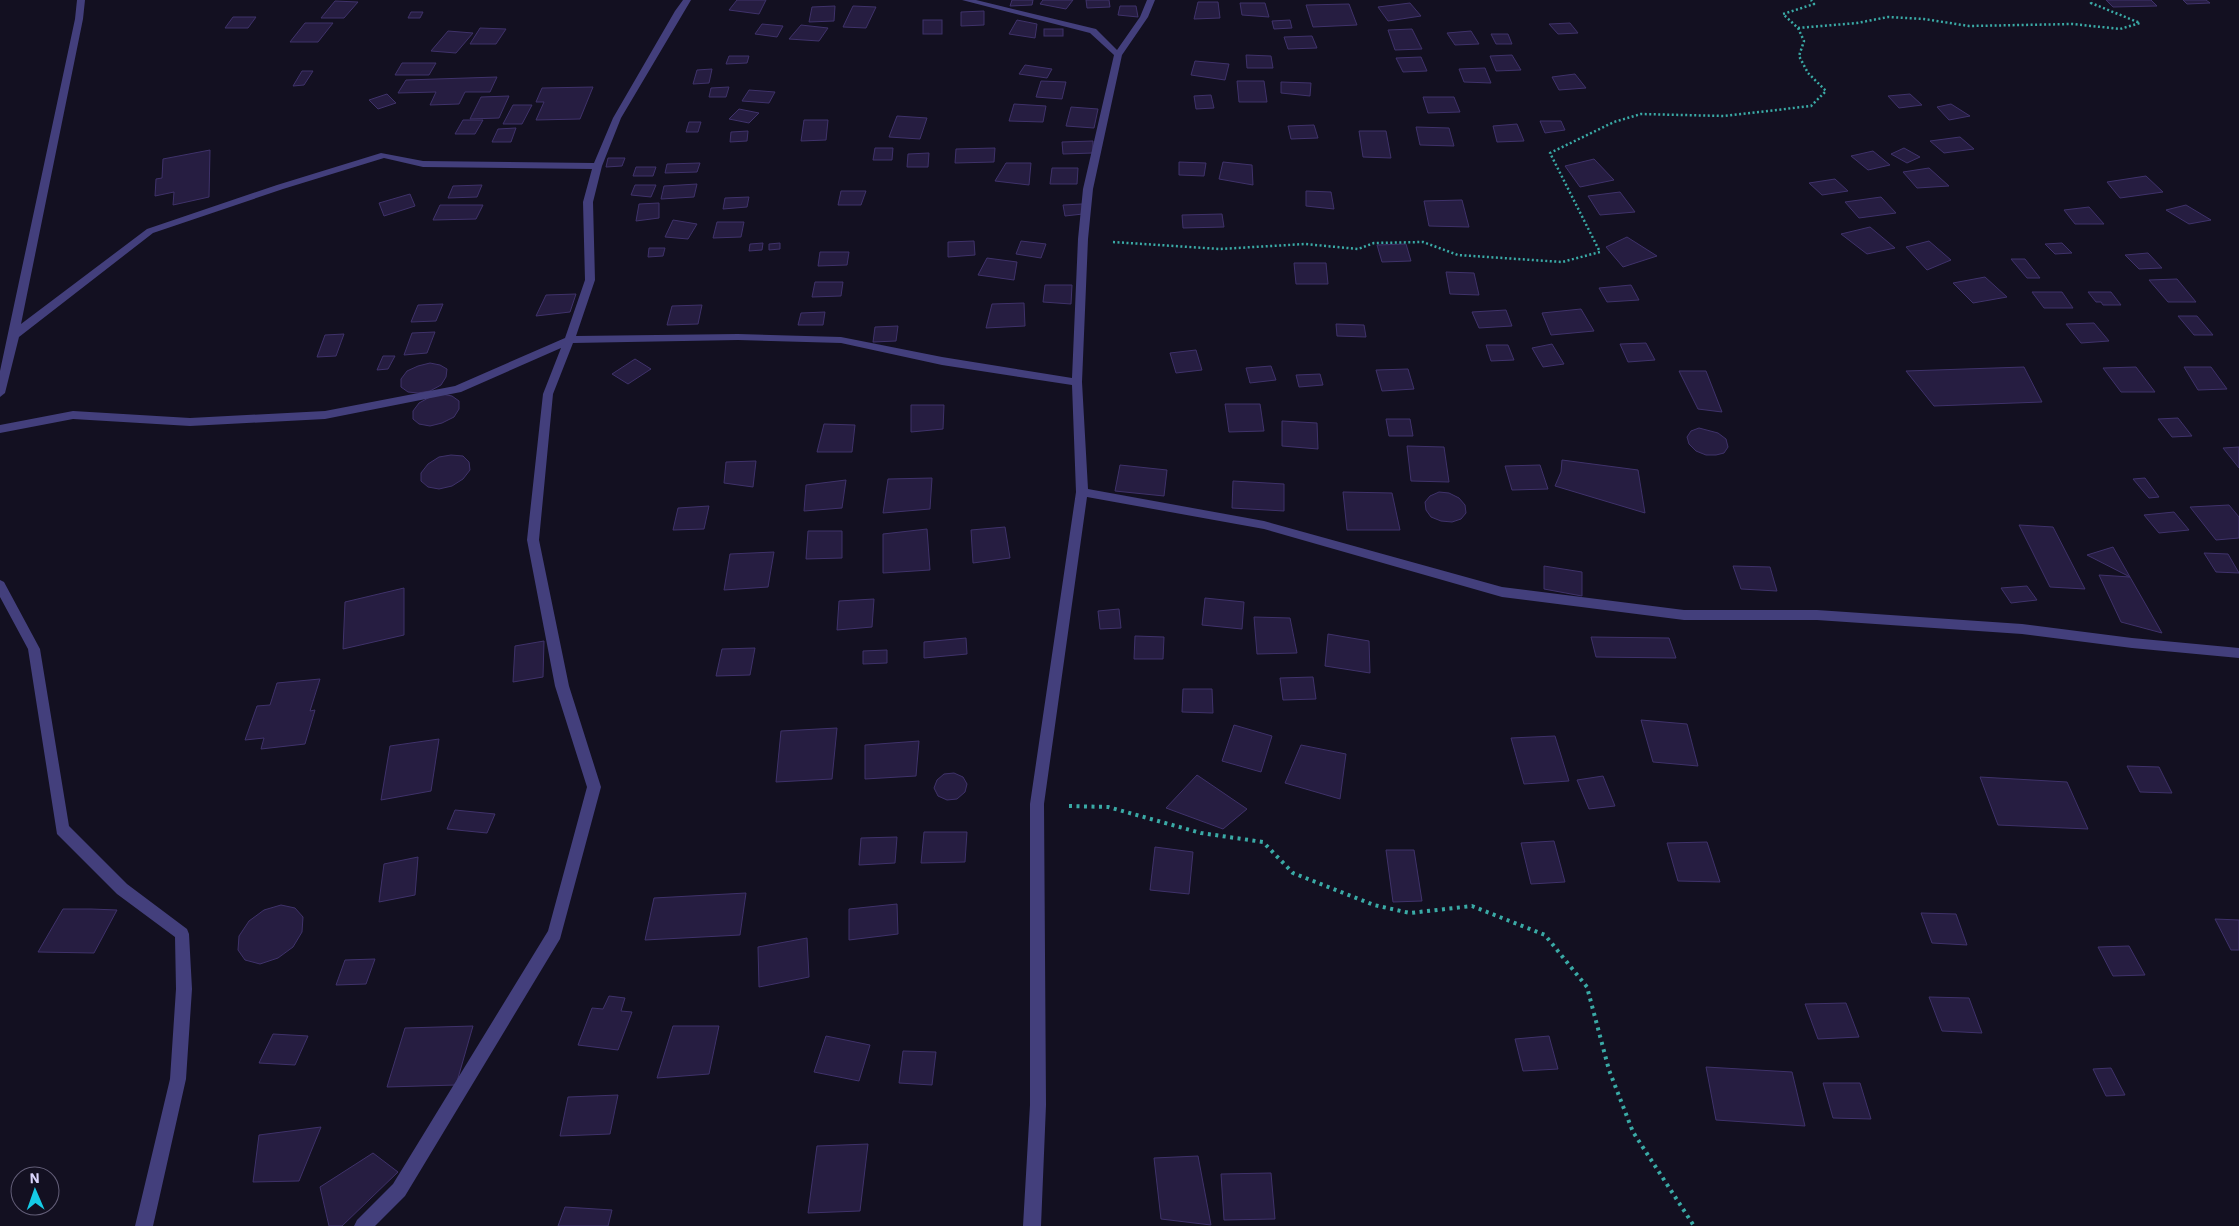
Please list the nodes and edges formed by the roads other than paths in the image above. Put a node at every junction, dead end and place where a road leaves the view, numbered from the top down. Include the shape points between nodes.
1 (81, 0) edge
2 (687, 0) edge
3 (966, 0) edge
4 (1151, 0) edge
5 (1118, 55) junction
6 (597, 166) junction
7 (14, 335) junction
8 (570, 340) junction
9 (1077, 382) junction
10 (0, 393) edge
11 (0, 429) edge
12 (1082, 492) junction
13 (0, 585) edge
14 (2239, 653) edge
15 (144, 1226) edge
16 (363, 1226) edge
17 (1032, 1226) edge

1 - 7 street
2 - 6 street via 617,118
3 - 5 street via 1093,31
4 - 5 street via 1144,17
5 - 9 street via 1088,190 1082,239
6 - 7 street via 423,164 384,155 150,232
6 - 8 street via 588,202 590,280
7 - 10 street
8 - 9 street via 738,337 841,340 942,361
8 - 11 street via 457,388 325,416 190,422 73,415
8 - 16 street via 548,394 533,540 562,686 594,787 555,934 399,1190
9 - 12 street
12 - 14 street via 1264,525 1502,592 1684,615 1818,615 2012,628
12 - 17 street via 1037,804 1038,1104
13 - 15 street via 34,649 62,829 122,889 182,934 184,989 178,1079

